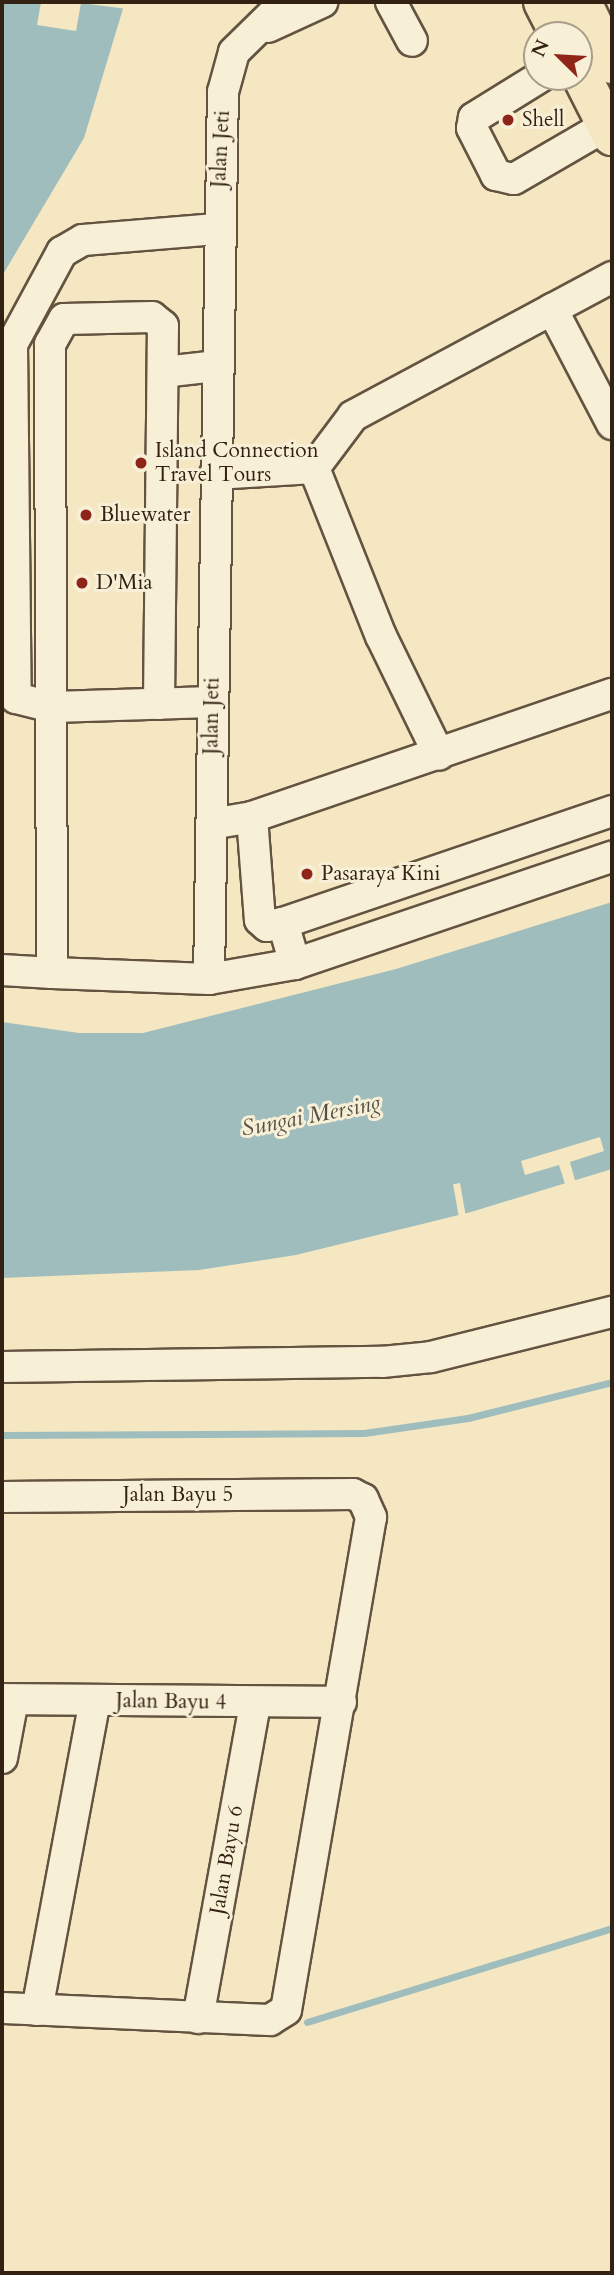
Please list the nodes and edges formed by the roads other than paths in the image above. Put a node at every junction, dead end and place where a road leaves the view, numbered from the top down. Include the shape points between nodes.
1 (285, 2) edge
2 (322, 2) edge
3 (391, 2) edge
4 (543, 2) edge
5 (582, 2) edge
6 (553, 21) edge
7 (247, 37) junction
8 (412, 41) dead end
9 (612, 64) edge
10 (523, 88) edge
11 (589, 91) edge
12 (610, 131) edge
13 (217, 229) junction
14 (612, 277) edge
15 (552, 309) junction
16 (7, 353) edge
17 (216, 366) junction
18 (164, 372) junction
19 (612, 424) edge
20 (314, 468) junction
21 (215, 474) junction
22 (612, 694) edge
23 (212, 702) junction
24 (159, 704) junction
25 (53, 707) junction
26 (439, 755) junction
27 (612, 811) edge
28 (252, 817) junction
29 (211, 824) junction
30 (612, 858) edge
31 (283, 923) junction
32 (295, 964) junction
33 (2, 971) edge
34 (51, 973) junction
35 (209, 979) junction
36 (612, 1312) edge
37 (2, 1367) edge
38 (2, 1497) edge
39 (7, 1699) edge
40 (95, 1701) junction
41 (341, 1702) junction
42 (255, 1703) junction
43 (2, 1758) edge
44 (2, 2008) edge
45 (37, 2010) junction
46 (198, 2018) junction

1 - 7 street, Jalan Jeti
2 - 7 street
3 - 8 street
4 - 6 highway
5 - 9 highway
7 - 13 street, Jalan Jeti via 234,52 223,92
10 - 12 street via 474,118 472,128 496,175 513,179
11 - 12 highway
13 - 16 street via 83,240 55,263
13 - 17 street, Jalan Jeti
14 - 15 street
15 - 19 street
15 - 20 street via 353,416
16 - 25 street via 11,689 23,703
17 - 18 street
17 - 21 street, Jalan Jeti
18 - 24 street
18 - 25 street via 163,326 152,317 64,319 53,330
20 - 21 street
20 - 26 street via 381,636
21 - 23 street, Jalan Jeti
22 - 26 street
23 - 24 street
23 - 29 street, Jalan Jeti
24 - 25 street
25 - 34 street
26 - 28 street
27 - 31 street
28 - 29 street
28 - 31 street via 260,920 267,926
29 - 35 street, Jalan Jeti
30 - 32 street
31 - 32 street
32 - 35 street
33 - 34 street
34 - 35 street
36 - 37 street via 407,1359
38 - 41 street, Jalan Bayu 5 via 353,1494 363,1499 371,1517
39 - 40 street, Jalan Bayu 4
39 - 43 street
40 - 42 street, Jalan Bayu 4
40 - 45 street
41 - 42 street, Jalan Bayu 4
41 - 46 street via 286,2010 279,2017
42 - 46 street, Jalan Bayu 6
44 - 45 street
45 - 46 street

